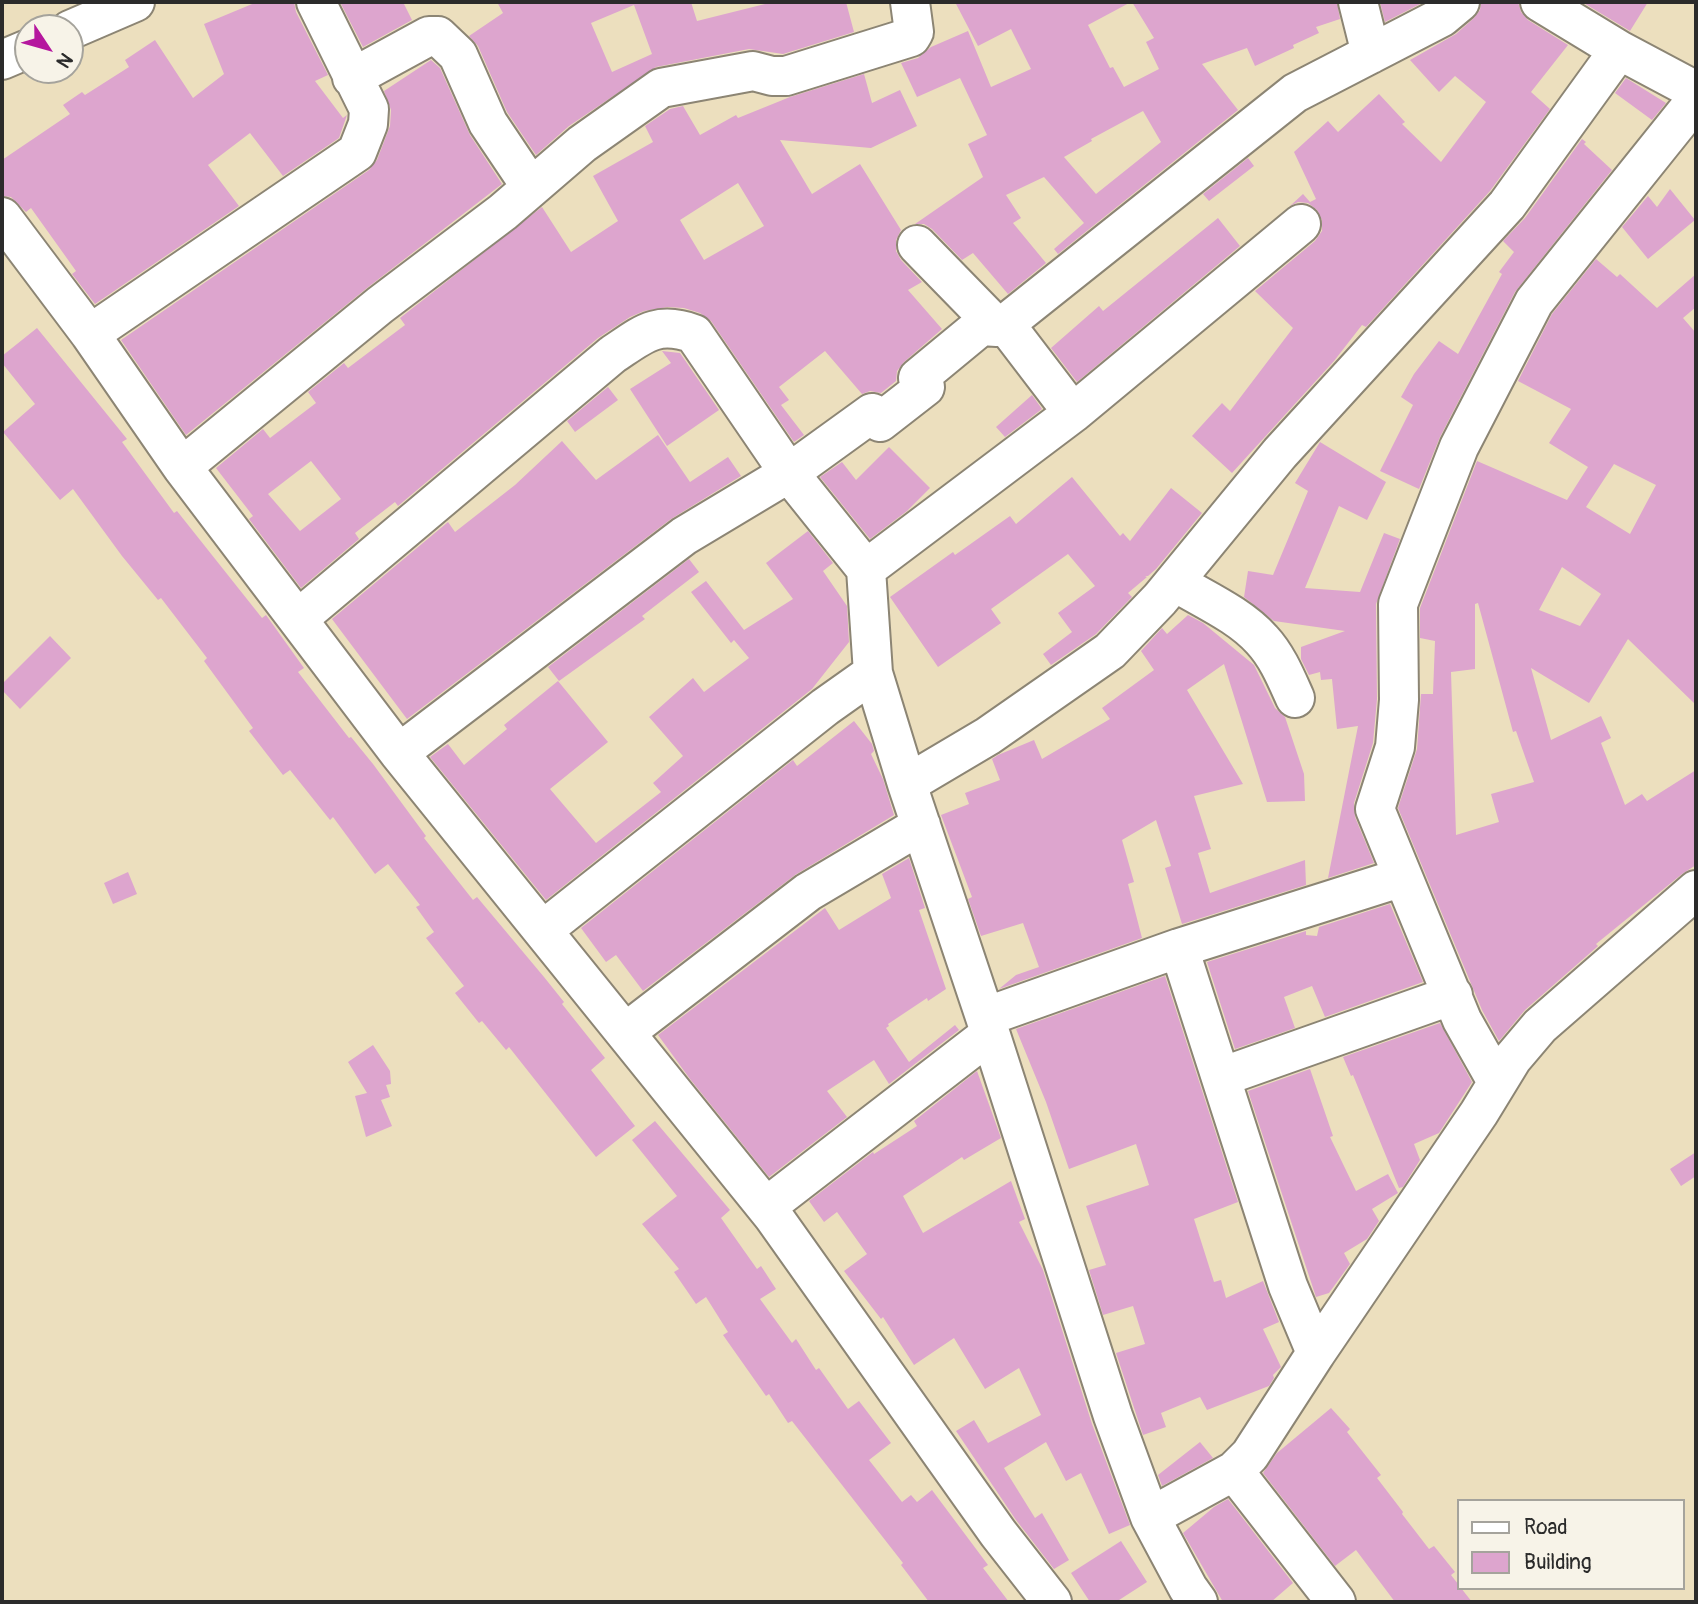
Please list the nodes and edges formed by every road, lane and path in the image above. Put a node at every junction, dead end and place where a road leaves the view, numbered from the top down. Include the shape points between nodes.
1 (135, 2) edge
2 (316, 2) edge
3 (910, 2) edge
4 (1358, 2) edge
5 (1460, 2) edge
6 (1540, 2) edge
7 (84, 24) edge
8 (1619, 50) junction
9 (1371, 54) junction
10 (352, 78) junction
11 (1696, 91) edge
12 (1696, 100) edge
13 (531, 187) junction
14 (2, 217) edge
15 (1301, 224) dead end
16 (917, 245) dead end
17 (1001, 326) junction
18 (90, 334) junction
19 (1073, 413) junction
20 (182, 467) junction
21 (789, 473) junction
22 (866, 569) junction
23 (1175, 582) junction
24 (299, 618) junction
25 (873, 673) junction
26 (1295, 698) dead end
27 (399, 753) junction
28 (907, 784) junction
29 (921, 825) junction
30 (1403, 877) junction
31 (1696, 890) edge
32 (543, 930) junction
33 (1179, 948) junction
34 (1452, 995) junction
35 (988, 1026) junction
36 (626, 1032) junction
37 (1222, 1077) junction
38 (1497, 1082) junction
39 (766, 1208) junction
40 (1316, 1353) junction
41 (1234, 1471) junction
42 (1150, 1517) junction
43 (1185, 1598) edge
44 (1052, 1602) edge
45 (1336, 1602) edge

1 - 7 main road
2 - 10 main road
3 - 13 main road via 911,37 786,76 753,71 661,88
4 - 9 main road
5 - 9 main road via 1442,17
6 - 8 main road
8 - 11 main road
8 - 23 main road via 1507,205 1280,453
9 - 17 main road via 1295,93
10 - 13 main road via 429,36 438,36 458,55 488,123
10 - 18 main road via 369,109 357,152
12 - 30 main road via 1534,302 1460,447 1398,604 1395,747 1375,809
13 - 20 main road
14 - 18 main road
15 - 19 main road
16 - 17 main road
17 - 19 main road
17 - 21 main road via 981,326 918,378 925,387 893,414 880,422 872,413
18 - 20 main road
19 - 22 main road
20 - 24 main road
21 - 22 main road
21 - 24 main road via 694,334 675,327 652,329 612,355
21 - 27 main road via 684,536
22 - 25 main road
23 - 26 main road via 1262,640
23 - 28 main road via 1110,651 988,736
24 - 27 main road
25 - 28 main road
25 - 32 main road
27 - 32 main road
28 - 29 main road
29 - 35 main road
29 - 36 main road via 808,892
30 - 33 main road
30 - 34 main road
31 - 38 main road via 1540,1026
32 - 36 main road
33 - 35 main road
33 - 37 main road
34 - 37 main road
34 - 38 main road
35 - 39 main road
35 - 42 main road
36 - 39 main road
37 - 40 main road via 1288,1286
38 - 40 main road
39 - 44 main road
40 - 41 main road via 1251,1455
41 - 42 main road
41 - 45 main road
42 - 43 main road

